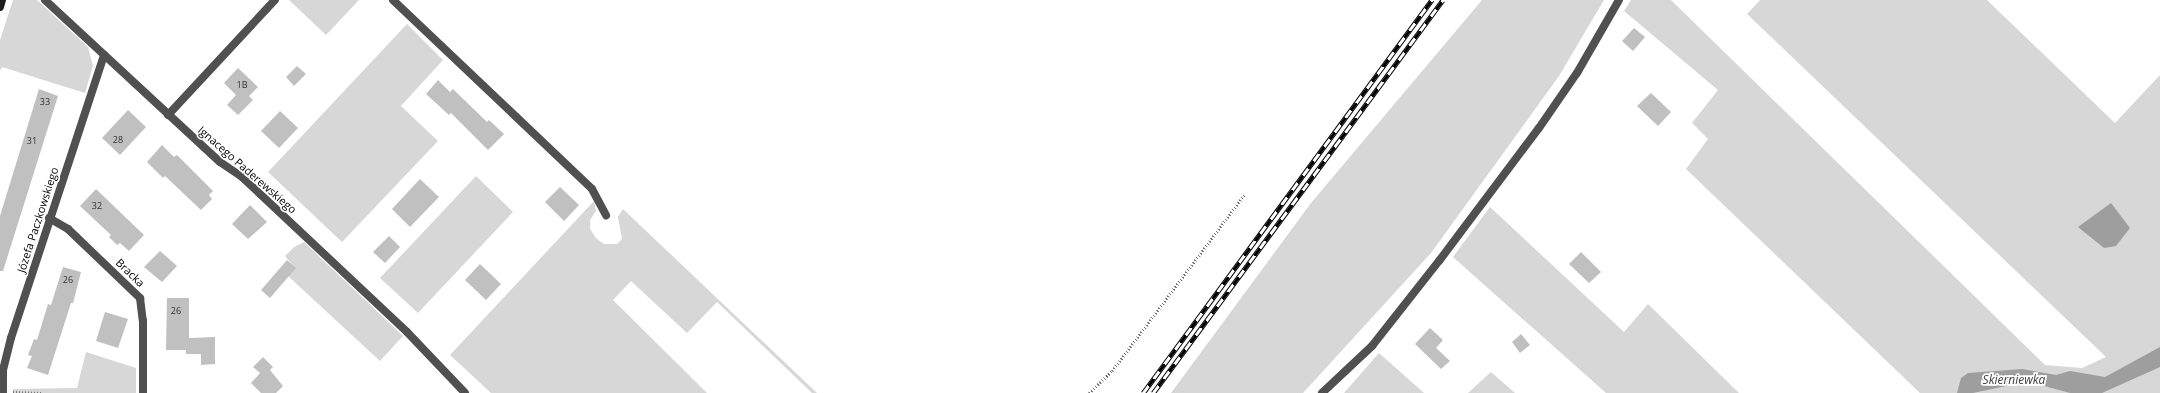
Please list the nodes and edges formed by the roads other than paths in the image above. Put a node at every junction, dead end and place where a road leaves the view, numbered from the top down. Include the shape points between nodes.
1 (2, 0) edge
2 (45, 0) edge
3 (276, 0) edge
4 (393, 0) edge
5 (1619, 0) edge
6 (0, 7) edge
7 (104, 56) junction
8 (168, 115) junction
9 (606, 215) dead end
10 (49, 218) junction
11 (3, 393) edge
12 (143, 393) edge
13 (465, 393) edge
14 (1322, 393) edge

1 - 6 street
2 - 7 street, Ignacego Paderewskiego
3 - 8 street
4 - 9 street via 592,189
5 - 14 street via 1577,73 1444,255 1372,346
7 - 8 street, Ignacego Paderewskiego
7 - 10 street, Józefa Paczkowskiego
8 - 13 street, Ignacego Paderewskiego via 264,198 407,332
10 - 11 street, Józefa Paczkowskiego via 5,359
10 - 12 street, Bracka via 68,229 142,301

